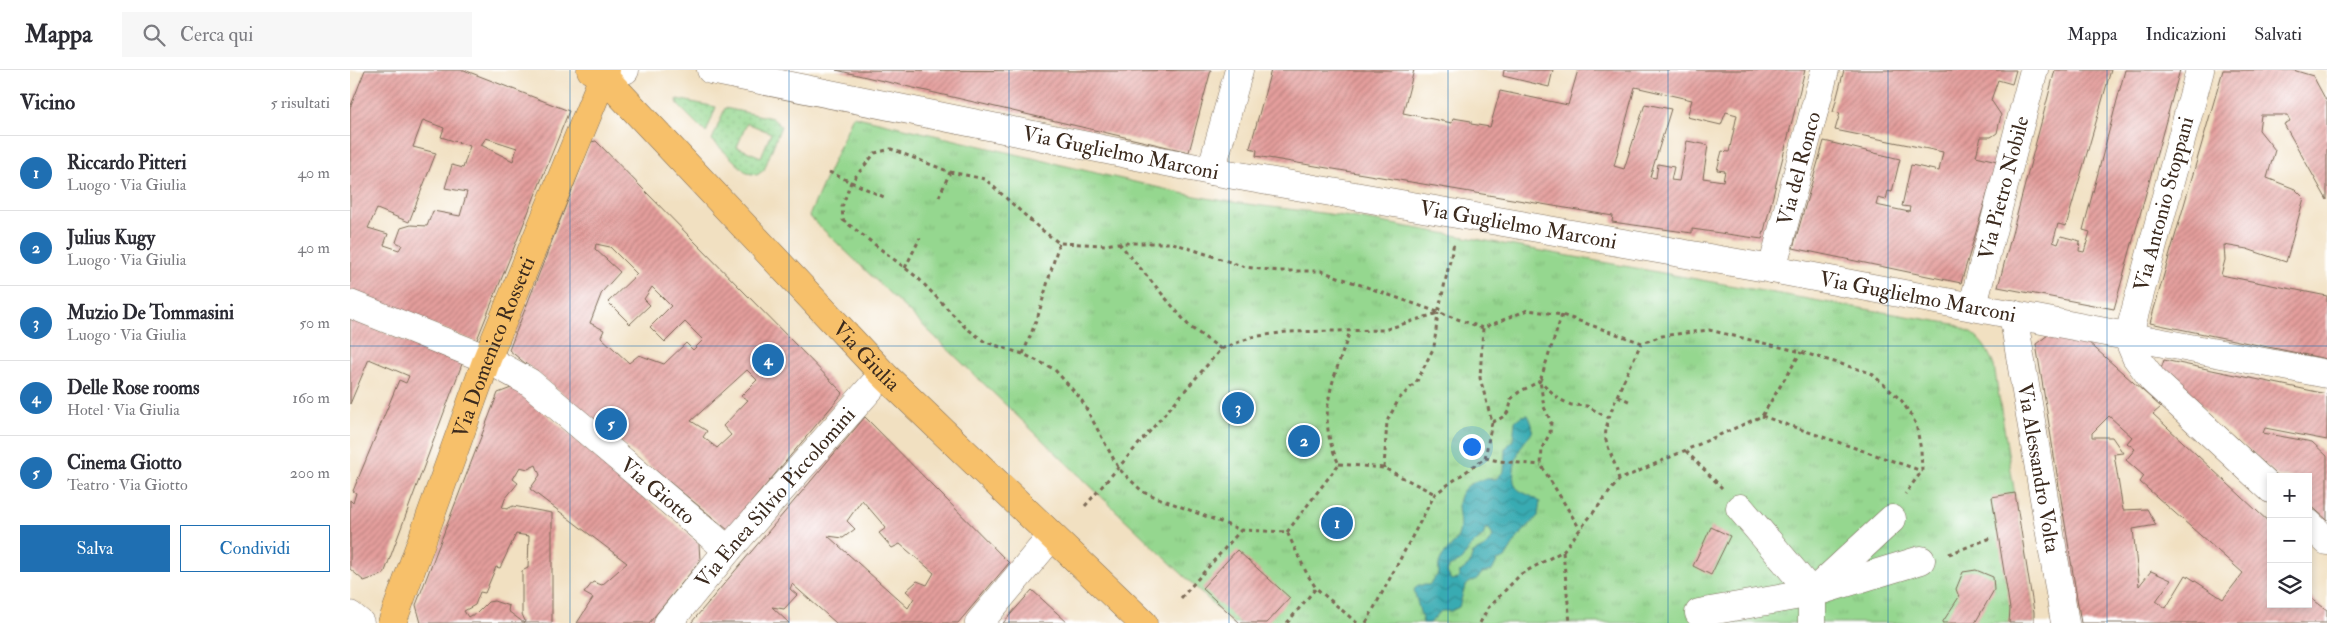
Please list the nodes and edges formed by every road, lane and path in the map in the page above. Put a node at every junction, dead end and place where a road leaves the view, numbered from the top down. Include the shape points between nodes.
1 (711, 70) edge
2 (1239, 70) edge
3 (1825, 70) edge
4 (2034, 70) edge
5 (2200, 70) edge
6 (606, 72) edge
7 (1211, 171) junction
8 (829, 172) dead end
9 (950, 172) junction
10 (851, 182) junction
11 (884, 196) dead end
12 (939, 197) dead end
13 (1456, 236) dead end
14 (920, 238) dead end
15 (1059, 243) junction
16 (1118, 243) junction
17 (905, 268) junction
18 (1772, 269) junction
19 (350, 304) edge
20 (1973, 305) junction
21 (1438, 313) junction
22 (2013, 314) junction
23 (1562, 315) junction
24 (1483, 328) junction
25 (1350, 330) junction
26 (2128, 338) junction
27 (1642, 343) junction
28 (1221, 349) junction
29 (1801, 352) junction
30 (1022, 354) junction
31 (487, 359) junction
32 (883, 374) junction
33 (2327, 374) edge
34 (1540, 381) junction
35 (1618, 396) junction
36 (1631, 402) dead end
37 (1762, 416) junction
38 (1608, 418) junction
39 (1492, 422) junction
40 (1686, 451) junction
41 (1485, 458) junction
42 (1339, 464) junction
43 (1541, 465) junction
44 (1384, 468) junction
45 (1119, 469) junction
46 (1922, 471) junction
47 (1619, 480) junction
48 (2267, 485) edge
49 (1435, 494) junction
50 (1085, 506) dead end
51 (1740, 508) joint
52 (1892, 519) joint
53 (2312, 528) edge
54 (1580, 529) junction
55 (1241, 530) junction
56 (1287, 532) junction
57 (1051, 537) junction
58 (1991, 538) dead end
59 (2327, 541) edge
60 (728, 550) junction
61 (1563, 551) junction
62 (1922, 560) joint
63 (1316, 588) junction
64 (1812, 593) junction
65 (1181, 598) dead end
66 (1699, 613) dead end
67 (350, 615) edge
68 (397, 620) edge
69 (360, 623) edge
70 (668, 623) edge
71 (979, 623) edge
72 (1143, 623) edge
73 (1287, 623) edge
74 (1357, 623) edge
75 (1366, 623) edge
76 (1480, 623) edge
77 (1570, 623) edge
78 (1812, 623) edge
79 (2065, 623) edge

1 - 7 street, Via Guglielmo Marconi
2 - 7 street
3 - 18 street, Via del Ronco
4 - 20 street, Via Pietro Nobile
5 - 26 street, Via Antonio Stoppani
6 - 31 main road, Via Domenico Rossetti
6 - 32 main road, Via Giulia
7 - 18 street, Via Guglielmo Marconi
8 - 10 path
9 - 10 path via 891,149 875,153
9 - 12 path
9 - 15 path via 985,179
10 - 11 path
10 - 17 path via 842,207 843,220
13 - 21 path
14 - 17 path
15 - 16 path
15 - 30 path via 1038,316
16 - 21 path via 1173,244 1245,267 1278,271 1321,270
16 - 28 path via 1190,327
17 - 30 path via 965,327 985,342
18 - 20 street, Via Guglielmo Marconi
19 - 31 street, Via Giotto
20 - 22 street, Via Guglielmo Marconi
21 - 24 path
21 - 25 path via 1384,330
21 - 44 path via 1434,347 1417,381 1399,399 1387,421
22 - 26 street, Via Guglielmo Marconi
22 - 79 street, Via Alessandro Volta
23 - 24 path via 1528,310
23 - 27 path
23 - 34 path
24 - 39 path via 1480,378
25 - 28 path via 1252,337
25 - 42 path via 1326,406 1330,446
26 - 33 street, Via Guglielmo Marconi
26 - 48 street via 2136,357 2153,380
27 - 29 path via 1662,336 1709,330
27 - 35 path
28 - 45 path
29 - 37 path
29 - 46 path via 1871,373 1902,401 1916,424
30 - 45 path via 1054,369 1081,399
31 - 60 street, Via Giotto via 529,382
31 - 68 main road, Via Domenico Rossetti
32 - 57 main road, Via Giulia
32 - 60 street, Via Enea Silvio Piccolomini
34 - 38 path via 1559,399 1571,405 1587,406
34 - 39 path via 1518,392 1511,399 1511,409 1506,417
34 - 43 path via 1544,407 1551,422 1542,448
35 - 36 path
35 - 38 path
37 - 40 path
37 - 46 path
38 - 47 path via 1605,439 1616,463
39 - 41 path
40 - 47 path
40 - 51 path
41 - 43 path
41 - 49 path
42 - 44 path
42 - 56 path
43 - 54 path
44 - 49 path
45 - 50 path
45 - 55 path via 1143,492
46 - 52 path
47 - 54 path
49 - 75 path
51 - 64 street
52 - 64 street
53 - 59 street
54 - 61 path
55 - 56 path
55 - 65 path
56 - 63 path
57 - 71 street
57 - 72 main road, Via Giulia
58 - 62 path via 1938,559
60 - 70 street, Via Enea Silvio Piccolomini
61 - 76 path via 1521,574 1488,608
61 - 77 path
62 - 64 street
63 - 73 path
63 - 74 path
64 - 66 street
64 - 78 street
67 - 69 street

